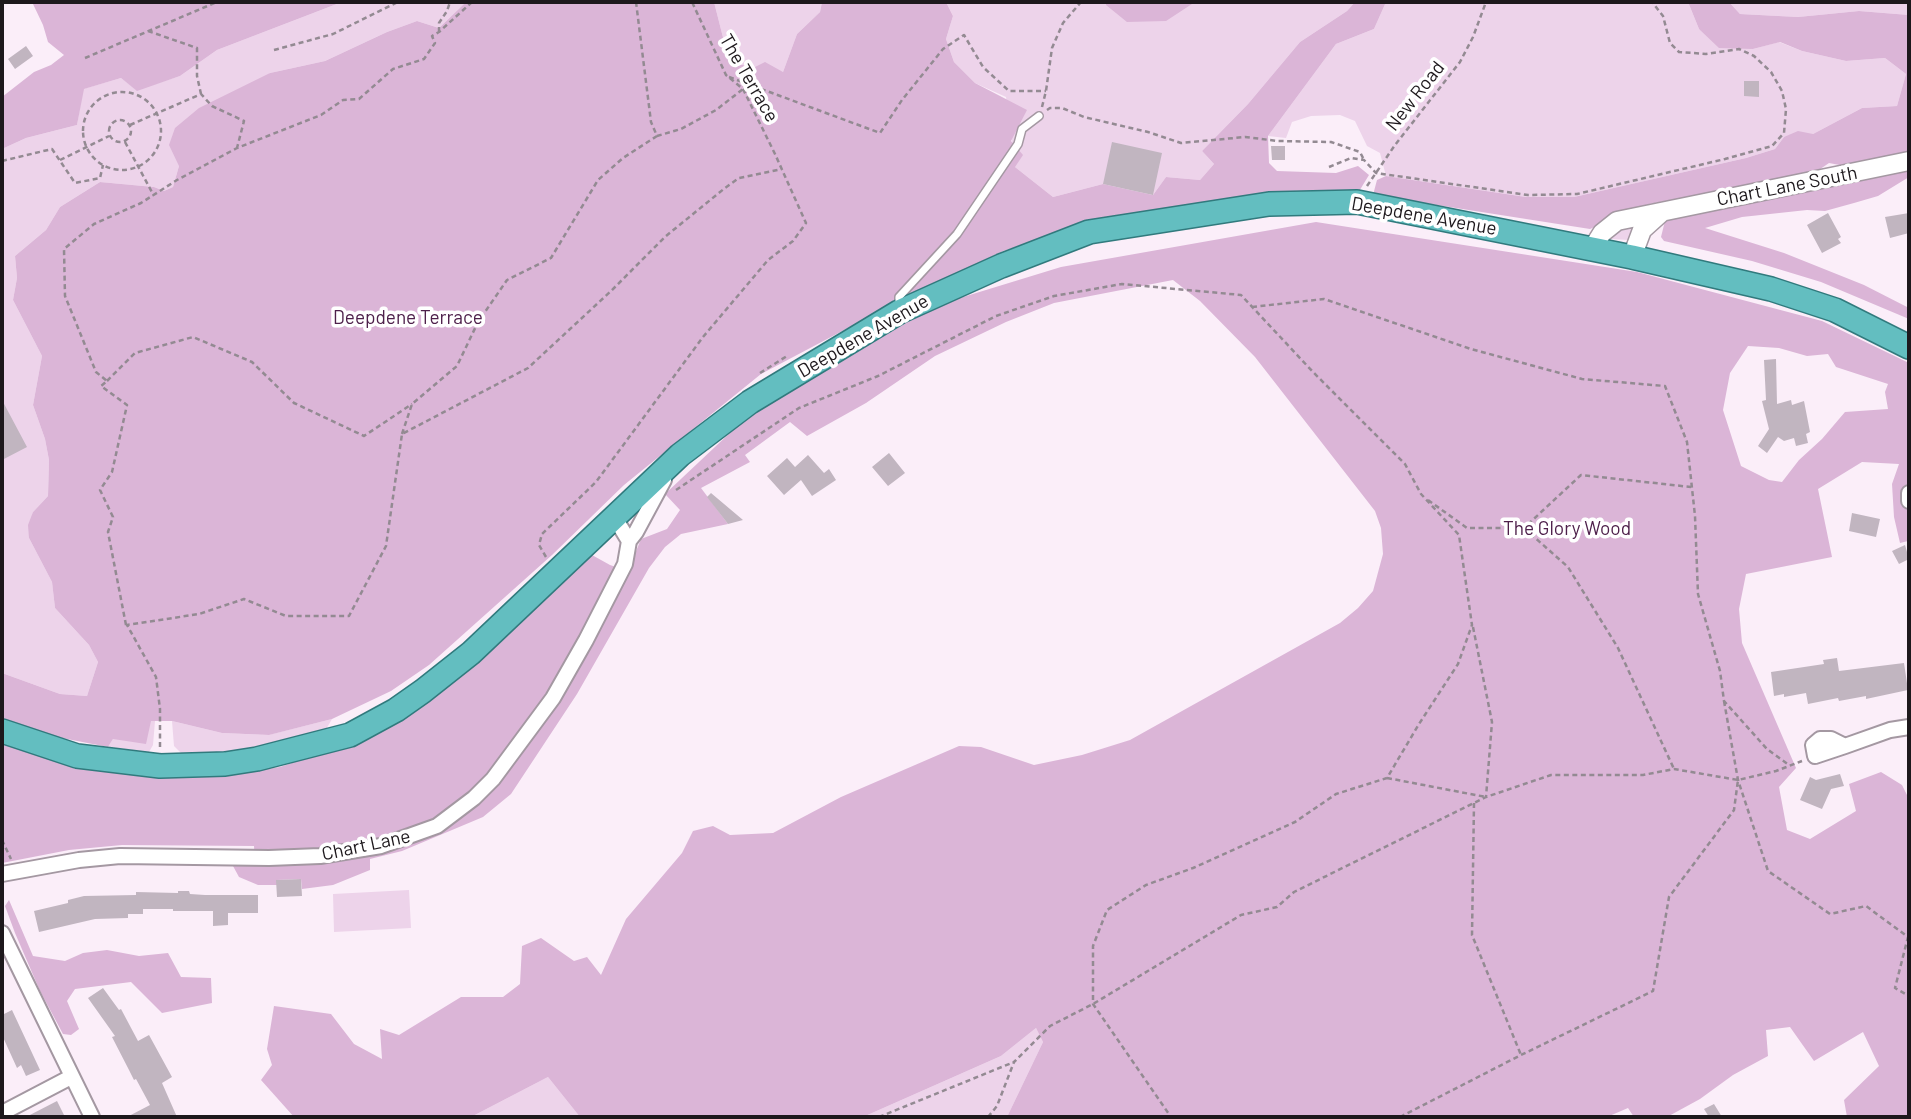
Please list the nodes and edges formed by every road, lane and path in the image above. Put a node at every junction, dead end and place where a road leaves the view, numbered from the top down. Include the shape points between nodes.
1 (217, 2) edge
2 (398, 2) edge
3 (450, 2) edge
4 (472, 2) edge
5 (636, 2) edge
6 (692, 2) edge
7 (1082, 2) edge
8 (1486, 2) edge
9 (1652, 2) edge
10 (1077, 4) edge
11 (146, 31) junction
12 (439, 32) junction
13 (274, 50) dead end
14 (85, 58) dead end
15 (726, 75) junction
16 (743, 89) junction
17 (1046, 91) junction
18 (201, 94) junction
19 (157, 114) junction
20 (1039, 116) junction
21 (130, 125) junction
22 (109, 136) junction
23 (657, 136) junction
24 (125, 142) junction
25 (87, 147) junction
26 (237, 148) junction
27 (60, 160) junction
28 (1364, 160) junction
29 (2, 161) edge
30 (1909, 161) edge
31 (103, 165) junction
32 (139, 166) junction
33 (1329, 167) dead end
34 (782, 169) junction
35 (1376, 173) junction
36 (154, 196) junction
37 (1357, 202) junction
38 (1665, 210) junction
39 (1592, 248) junction
40 (1632, 257) junction
41 (1252, 307) junction
42 (899, 312) junction
43 (1909, 347) edge
44 (107, 381) junction
45 (412, 404) junction
46 (402, 434) junction
47 (680, 455) junction
48 (1691, 487) junction
49 (1909, 493) edge
50 (1420, 494) junction
51 (1909, 502) edge
52 (649, 505) junction
53 (615, 518) junction
54 (1524, 527) junction
55 (629, 541) junction
56 (547, 558) dead end
57 (127, 625) junction
58 (1472, 625) junction
59 (1724, 701) junction
60 (1909, 727) edge
61 (2, 731) edge
62 (1815, 756) joint
63 (1789, 765) junction
64 (160, 766) junction
65 (1674, 769) junction
66 (1387, 778) junction
67 (1738, 780) junction
68 (1486, 797) junction
69 (1474, 803) junction
70 (2, 841) edge
71 (11, 857) dead end
72 (2, 874) edge
73 (2, 933) edge
74 (1909, 996) edge
75 (1093, 1004) junction
76 (1521, 1055) junction
77 (1014, 1062) junction
78 (71, 1077) junction
79 (2, 1113) edge
80 (92, 1117) edge
81 (879, 1117) edge
82 (988, 1117) edge
83 (1171, 1117) edge
84 (1399, 1117) edge

1 - 11 path
2 - 13 path via 333,34
3 - 12 path
4 - 12 path
5 - 23 path via 650,122
6 - 15 path, The Terrace
7 - 10 path
8 - 35 path, New Road via 1460,62
9 - 35 path via 1664,16 1670,43 1679,52 1740,49 1771,72 1786,109 1784,132 1772,146 1577,194 1528,195
10 - 17 path via 1052,48
11 - 14 path
11 - 18 path via 197,48
12 - 26 path via 432,36 435,43 424,59 393,69 359,99 343,100 321,115
15 - 16 path, The Terrace
15 - 17 path via 880,133 943,49 964,35 983,66 1009,91
16 - 23 path via 716,110
16 - 34 path, The Terrace
17 - 20 path
18 - 19 path
18 - 26 path via 212,106 244,121
19 - 21 path
19 - 25 path via 150,103 126,92 100,99 85,120
19 - 32 path via 160,139 149,160
20 - 28 path via 1050,108 1062,108 1181,143 1245,137 1331,142 1360,152
20 - 42 lane via 1022,129 1018,144 957,234 899,296
21 - 22 path via 113,122
21 - 24 path via 131,136
22 - 24 path
22 - 25 path
23 - 45 path via 598,180 551,258 507,280 478,322 457,366
24 - 32 path
25 - 27 path
25 - 31 path
26 - 36 path
27 - 29 path via 52,149
27 - 31 path via 75,183 100,178
28 - 33 path via 1351,158
28 - 35 path
30 - 38 street, Chart Lane South
31 - 32 path via 126,170
32 - 36 path
34 - 46 path via 739,178 725,188 666,236 528,368
34 - 56 path, The Terrace via 806,223 703,337 596,482 542,534 539,545
35 - 37 path, New Road
36 - 44 path via 94,224 64,249 65,296 96,372
37 - 39 highway, Deepdene Avenue
37 - 42 highway, Deepdene Avenue via 1269,204 1089,232 1000,265
38 - 39 street, Chart Lane South via 1617,221
38 - 40 street via 1642,230
39 - 40 highway, Deepdene Avenue
40 - 43 highway, Deepdene Avenue via 1797,297 1835,310
41 - 48 path via 1324,299 1471,349 1582,379 1665,386 1687,442
41 - 50 path via 1405,464
41 - 52 path via 1241,295 1122,284 1054,296 996,316 878,376 799,408
42 - 47 highway, Deepdene Avenue via 750,402
44 - 45 path via 135,353 193,337 252,362 294,403 364,436
44 - 57 path via 101,386 127,405 112,472 100,491 113,517 108,532
45 - 46 path
46 - 57 path via 386,546 349,616 286,616 244,599 199,614
47 - 52 street, Chart Lane
47 - 53 highway, Deepdene Avenue
48 - 54 path via 1581,475
48 - 59 path via 1698,594
49 - 51 street
50 - 54 path via 1467,528
50 - 58 path via 1459,535
52 - 55 street, Chart Lane
53 - 55 street
53 - 64 highway, Deepdene Avenue via 471,653 375,722 350,735 257,759
54 - 65 path via 1568,566 1618,648
55 - 72 street, Chart Lane via 625,564 553,698 493,779 436,826 381,846 320,856 120,856
57 - 64 path via 156,677
58 - 66 path via 1458,664
58 - 68 path via 1492,722
59 - 63 path via 1766,749
59 - 67 path
60 - 62 street via 1845,746 1819,739 1813,745
61 - 64 highway, Deepdene Avenue via 77,756
62 - 63 path
63 - 67 path
65 - 67 path
65 - 68 path via 1643,775 1551,775
66 - 68 path
66 - 75 path via 1336,794 1295,822 1146,885 1107,910 1093,946
67 - 74 path via 1768,871 1830,914 1866,906 1908,937 1895,988
67 - 76 path via 1734,810 1669,897 1653,991
68 - 69 path
69 - 75 path via 1294,892 1277,907 1241,915
69 - 76 path via 1472,935
70 - 71 path
73 - 78 street
75 - 77 path via 1050,1026
75 - 83 path
76 - 84 path
77 - 81 path
77 - 82 path via 997,1107
78 - 79 street
78 - 80 street

